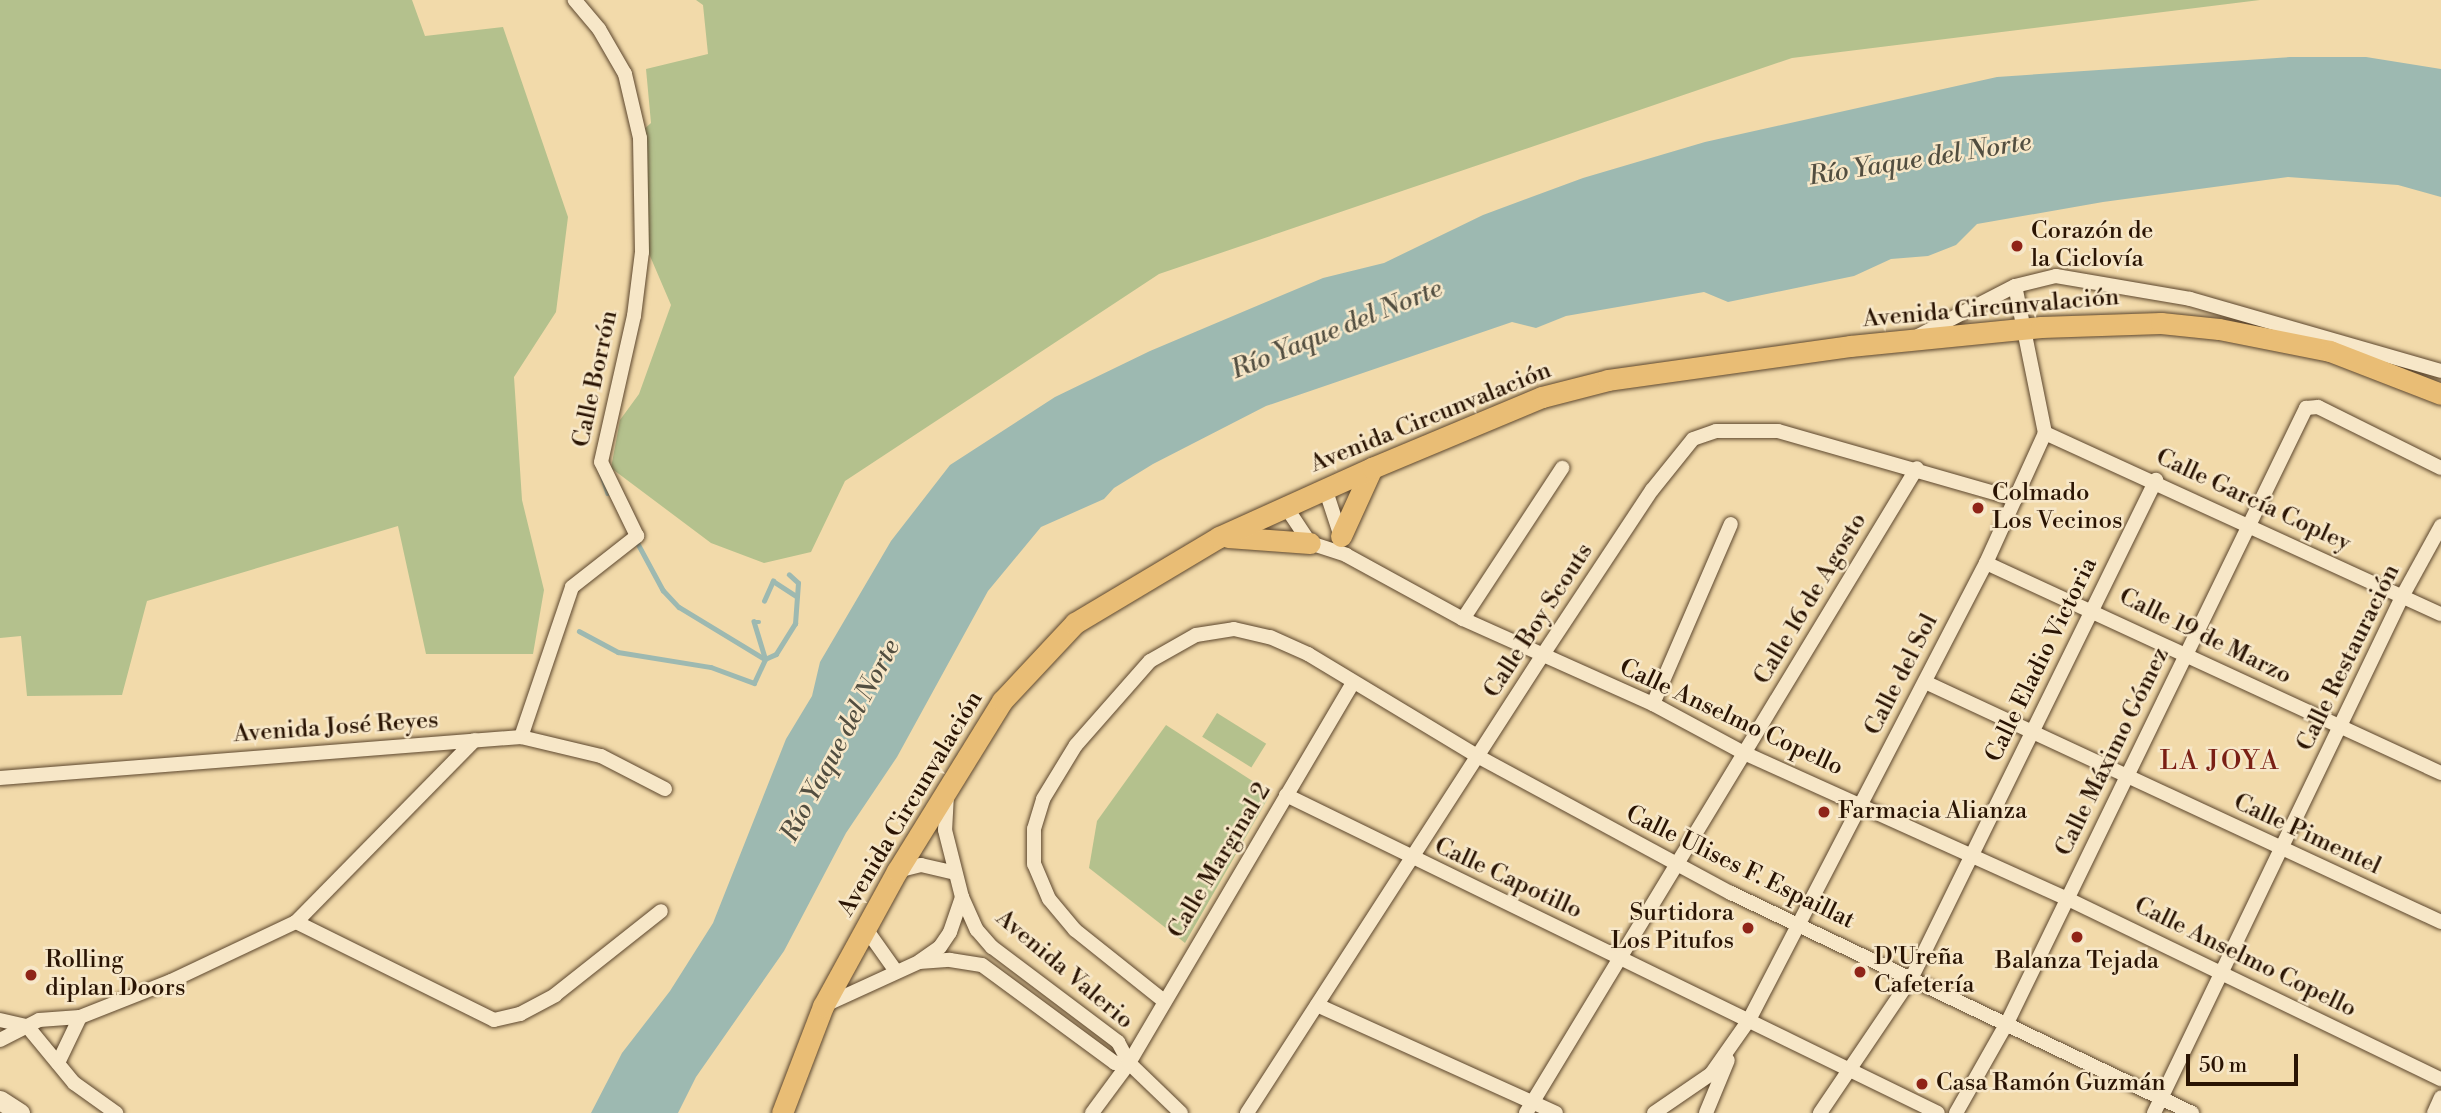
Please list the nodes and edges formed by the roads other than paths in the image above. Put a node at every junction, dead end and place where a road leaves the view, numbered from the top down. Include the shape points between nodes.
1 (575, 0) edge
2 (2015, 286) junction
3 (2022, 330) junction
4 (1912, 339) junction
5 (2441, 371) edge
6 (2441, 394) edge
7 (2045, 433) junction
8 (1372, 468) junction
9 (1562, 468) dead end
10 (1917, 468) junction
11 (2441, 468) edge
12 (2155, 480) junction
13 (1325, 488) junction
14 (2015, 499) junction
15 (1286, 507) junction
16 (1731, 524) dead end
17 (2441, 526) edge
18 (2248, 527) junction
19 (1219, 537) junction
20 (1310, 543) junction
21 (1343, 546) junction
22 (1986, 563) junction
23 (2403, 595) junction
24 (2092, 608) junction
25 (2441, 614) edge
26 (1463, 619) junction
27 (2186, 652) junction
28 (1542, 656) junction
29 (1925, 682) junction
30 (1353, 683) junction
31 (1653, 705) junction
32 (2341, 727) junction
33 (2032, 731) junction
34 (521, 737) junction
35 (475, 740) junction
36 (1744, 753) junction
37 (1479, 757) junction
38 (2441, 773) edge
39 (2126, 775) junction
40 (0, 778) edge
41 (947, 786) junction
42 (665, 789) dead end
43 (1286, 794) junction
44 (1861, 804) junction
45 (2284, 849) junction
46 (1974, 855) junction
47 (1412, 859) junction
48 (1673, 864) junction
49 (897, 871) junction
50 (955, 873) junction
51 (961, 897) junction
52 (2068, 899) junction
53 (661, 911) dead end
54 (296, 922) junction
55 (2441, 922) edge
56 (1796, 923) junction
57 (866, 929) junction
58 (1620, 958) junction
59 (919, 962) junction
60 (895, 970) junction
61 (2222, 972) junction
62 (1912, 977) junction
63 (1164, 1001) junction
64 (1317, 1005) junction
65 (823, 1006) junction
66 (80, 1017) junction
67 (0, 1020) edge
68 (1749, 1020) junction
69 (2008, 1021) junction
70 (26, 1026) junction
71 (0, 1040) edge
72 (1734, 1046) junction
73 (58, 1063) junction
74 (1129, 1063) junction
75 (1848, 1070) junction
76 (2441, 1079) edge
77 (2441, 1097) edge
78 (2161, 1098) junction
79 (1529, 1108) edge
80 (116, 1113) edge
81 (782, 1113) edge
82 (1092, 1113) edge
83 (1181, 1113) edge
84 (1247, 1113) edge
85 (1556, 1113) edge
86 (1654, 1113) edge
87 (1706, 1113) edge
88 (1820, 1113) edge
89 (1938, 1113) edge
90 (1956, 1113) edge
91 (2154, 1113) edge
92 (2192, 1113) edge
93 (2434, 1113) edge

1 - 34 street, Calle Borrón via 625,74 640,138 642,252 634,316 601,462 636,536 572,587
2 - 3 street
2 - 4 street
2 - 5 street via 2056,276 2190,299
3 - 4 main road, Avenida Circunvalación
3 - 6 main road, Avenida Circunvalación via 2161,323 2219,329 2330,352
3 - 7 street
4 - 8 main road, Avenida Circunvalación via 1608,380 1542,397
7 - 12 street, Calle García Copley
7 - 14 street, Calle del Sol
8 - 13 main road, Avenida Circunvalación
8 - 21 main road
9 - 26 street
10 - 14 street, Calle Boy Scouts
10 - 28 street, Calle Boy Scouts via 1778,430 1736,429 1693,439 1652,490
10 - 36 street, Calle 16 de Agosto
11 - 18 street, Calle Máximo Gómez via 2318,407 2305,408
12 - 18 street, Calle García Copley
12 - 24 street, Calle Eladio Victoria
13 - 15 main road, Avenida Circunvalación
13 - 21 street
14 - 22 street, Calle del Sol
15 - 19 main road, Avenida Circunvalación
15 - 20 street
16 - 31 street
17 - 23 street, Calle Restauración
18 - 23 street, Calle García Copley
18 - 27 street, Calle Máximo Gómez
19 - 20 main road
19 - 41 main road, Avenida Circunvalación via 1075,624 1002,701
20 - 21 street, Calle Anselmo Copello
21 - 26 street, Calle Anselmo Copello
22 - 24 street, Calle 19 de Marzo
22 - 29 street, Calle del Sol
23 - 25 street, Calle García Copley
23 - 32 street, Calle Restauración
24 - 27 street, Calle 19 de Marzo
24 - 33 street, Calle Eladio Victoria
26 - 28 street, Calle Anselmo Copello
27 - 32 street, Calle 19 de Marzo
27 - 39 street, Calle Máximo Gómez
28 - 31 street, Calle Anselmo Copello
28 - 37 street, Calle Boy Scouts
29 - 33 street, Calle Pimentel
29 - 44 street, Calle del Sol
30 - 37 street, Calle Ulises F. Espaillat
30 - 43 street, Calle Marginal 2
30 - 63 street, Calle Ulises F. Espaillat via 1270,637 1234,629 1196,635 1150,662 1076,746 1043,799 1034,829 1034,864 1049,899 1075,930
31 - 36 street, Calle Anselmo Copello
32 - 38 street, Calle 19 de Marzo
32 - 45 street, Calle Restauración
33 - 39 street, Calle Pimentel
33 - 46 street, Calle Eladio Victoria
34 - 35 street, Avenida José Reyes
34 - 42 street, Avenida José Reyes via 601,756
35 - 40 street, Avenida José Reyes
35 - 54 street
36 - 44 street, Calle Anselmo Copello
36 - 48 street, Calle 16 de Agosto
37 - 47 street, Calle Boy Scouts
37 - 48 street, Calle Ulises F. Espaillat
39 - 45 street, Calle Pimentel
39 - 52 street, Calle Máximo Gómez
41 - 49 main road, Avenida Circunvalación
41 - 50 street, Avenida Valerio via 945,830
43 - 47 street, Calle Capotillo
43 - 63 street, Calle Marginal 2
44 - 46 street, Calle Anselmo Copello
44 - 56 street, Calle del Sol
45 - 55 street, Calle Pimentel
45 - 61 street, Calle Restauración
46 - 52 street, Calle Anselmo Copello
46 - 62 street, Calle Eladio Victoria
47 - 58 street, Calle Capotillo
47 - 64 street, Calle Boy Scouts
48 - 56 street, Calle Ulises F. Espaillat
48 - 58 street, Calle 16 de Agosto
49 - 50 street via 921,865
49 - 57 main road, Avenida Circunvalación
50 - 51 street, Avenida Valerio
51 - 59 street via 940,947
51 - 74 street, Avenida Valerio via 977,930 992,947 1118,1042
52 - 61 street, Calle Anselmo Copello
52 - 69 street, Calle Máximo Gómez
53 - 54 street via 555,995 520,1014 494,1020
54 - 66 street via 171,981
56 - 62 street, Calle Ulises F. Espaillat
56 - 68 street, Calle del Sol
57 - 60 street
57 - 65 main road, Avenida Circunvalación
58 - 68 street, Calle Capotillo
58 - 79 street, Calle 16 de Agosto
59 - 60 street, Avenida Valerio
59 - 74 street, Avenida Valerio via 982,965 1115,1063
60 - 65 street, Avenida Valerio
61 - 76 street, Calle Anselmo Copello
61 - 78 street, Calle Restauración
62 - 69 street, Calle Ulises F. Espaillat
62 - 75 street, Calle Eladio Victoria
63 - 74 street, Calle Marginal 2
64 - 79 street
64 - 84 street, Calle Boy Scouts
65 - 81 main road, Avenida Circunvalación
66 - 70 street via 52,1017
66 - 73 street
67 - 70 street
68 - 72 street, Calle del Sol
68 - 75 street, Calle Capotillo
69 - 78 street, Calle Ulises F. Espaillat
69 - 90 street, Calle Máximo Gómez
70 - 71 street
70 - 73 street
72 - 86 street, Calle del Sol via 1711,1074
72 - 87 street
73 - 80 street via 74,1083
74 - 82 street, Calle Marginal 2
74 - 83 street, Avenida Valerio
75 - 88 street, Calle Eladio Victoria
75 - 89 street, Calle Capotillo
77 - 93 street
78 - 91 street, Calle Restauración
78 - 92 street, Calle Ulises F. Espaillat
79 - 85 street

